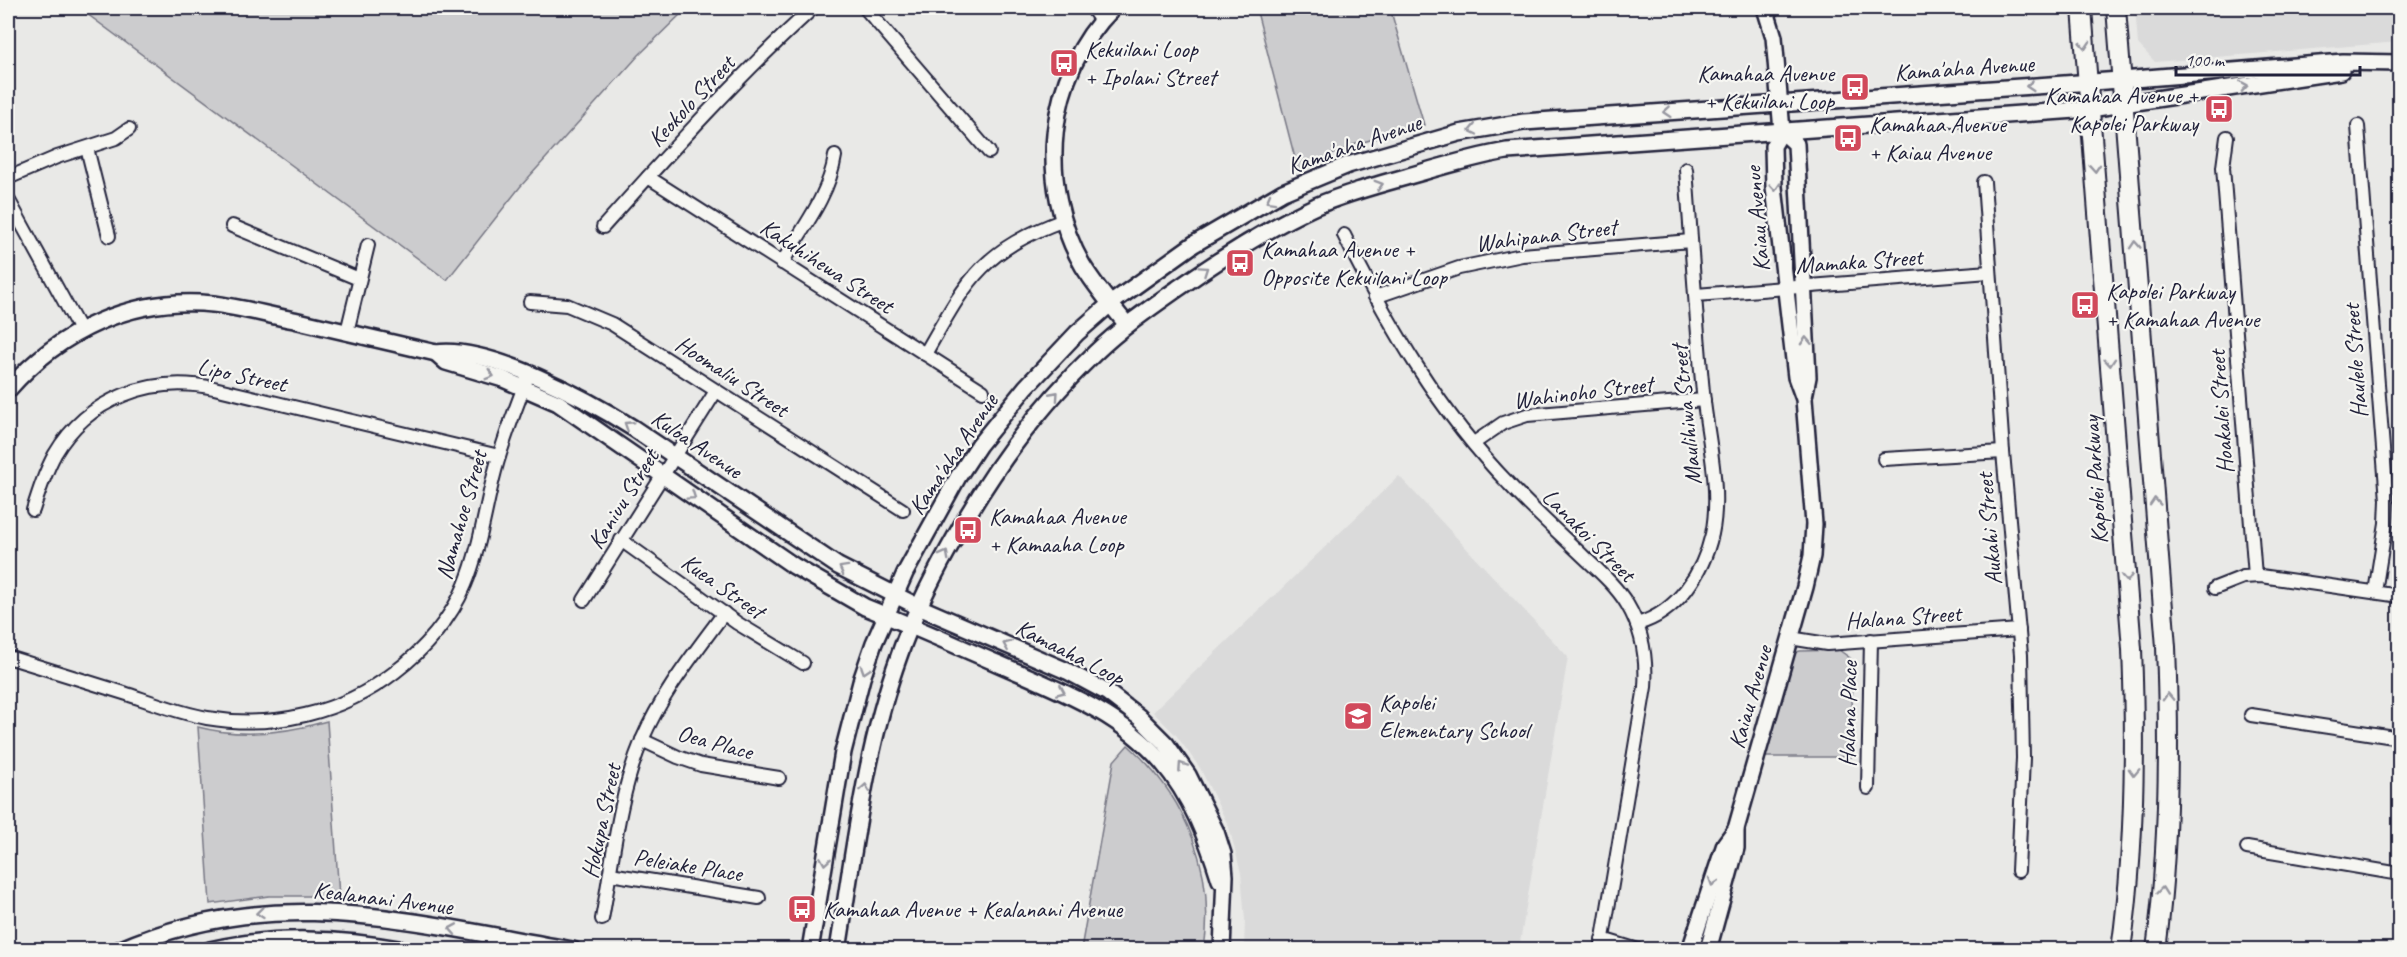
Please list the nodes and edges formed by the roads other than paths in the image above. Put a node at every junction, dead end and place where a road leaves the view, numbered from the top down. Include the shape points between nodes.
1 (813, 8) edge
2 (865, 8) edge
3 (1092, 8) edge
4 (1113, 8) edge
5 (1766, 8) edge
6 (2082, 8) edge
7 (2116, 8) edge
8 (1101, 21) junction
9 (2400, 63) edge
10 (2373, 64) junction
11 (2122, 80) junction
12 (2088, 82) junction
13 (1781, 104) junction
14 (2124, 105) junction
15 (2090, 110) junction
16 (2358, 126) dead end
17 (129, 129) dead end
18 (1782, 131) junction
19 (2227, 137) dead end
20 (87, 148) junction
21 (989, 152) dead end
22 (835, 156) dead end
23 (1686, 169) dead end
24 (648, 177) junction
25 (8, 178) edge
26 (1984, 182) dead end
27 (8, 199) edge
28 (1064, 220) junction
29 (232, 226) dead end
30 (603, 228) dead end
31 (1344, 235) dead end
32 (109, 236) dead end
33 (1691, 241) junction
34 (368, 246) dead end
35 (782, 263) junction
36 (1989, 272) junction
37 (360, 279) junction
38 (1804, 286) junction
39 (1786, 288) junction
40 (1696, 295) junction
41 (1375, 297) junction
42 (530, 302) dead end
43 (1110, 304) junction
44 (1127, 325) junction
45 (80, 330) junction
46 (347, 332) junction
47 (925, 354) junction
48 (526, 380) junction
49 (8, 390) edge
50 (716, 391) junction
51 (982, 391) dead end
52 (1804, 399) junction
53 (1704, 400) junction
54 (1474, 442) junction
55 (2003, 452) junction
56 (499, 456) junction
57 (675, 456) junction
58 (1884, 459) dead end
59 (662, 476) junction
60 (33, 510) dead end
61 (903, 510) dead end
62 (621, 540) junction
63 (2255, 576) junction
64 (2215, 588) dead end
65 (2375, 592) junction
66 (895, 595) junction
67 (2400, 596) edge
68 (584, 600) dead end
69 (919, 607) junction
70 (724, 613) junction
71 (886, 615) junction
72 (1637, 624) junction
73 (911, 626) junction
74 (2019, 630) junction
75 (1790, 638) junction
76 (1871, 640) junction
77 (8, 657) edge
78 (803, 663) dead end
79 (2251, 715) dead end
80 (2400, 738) edge
81 (642, 740) junction
82 (779, 778) dead end
83 (1868, 788) dead end
84 (1736, 829) junction
85 (2247, 848) dead end
86 (2018, 871) dead end
87 (610, 874) junction
88 (2400, 874) edge
89 (759, 898) dead end
90 (1224, 898) junction
91 (602, 920) dead end
92 (1601, 944) edge
93 (119, 950) edge
94 (210, 950) edge
95 (405, 950) edge
96 (573, 950) edge
97 (810, 950) edge
98 (838, 950) edge
99 (1222, 950) edge
100 (1638, 950) edge
101 (1690, 950) edge
102 (1708, 950) edge
103 (2121, 950) edge
104 (2156, 950) edge

1 - 24 street, Keokolo Street via 749,69
2 - 21 street
3 - 8 street
4 - 8 street
5 - 13 street via 1774,38
6 -> 12 main road, Kapolei Parkway
7 - 11 main road
8 - 28 street via 1078,56 1059,108 1053,163
9 - 10 street, Kama'aha Avenue
10 - 11 street, Kama'aha Avenue via 2343,62
14 -> 10 street, Kama'aha Avenue
11 - 12 street, Kama'aha Avenue
11 - 14 main road
12 -> 13 street, Kama'aha Avenue
12 - 15 main road, Kapolei Parkway
13 - 18 street
13 -> 43 street, Kama'aha Avenue via 1503,124 1348,165 1307,181 1194,244
14 - 15 street, Kama'aha Avenue
104 -> 14 main road via 2167,824 2169,706
15 - 18 street, Kama'aha Avenue
15 -> 103 main road, Kapolei Parkway via 2133,672 2133,823
16 - 65 street, Haulele Street via 2387,500
17 - 20 street
18 - 38 street, Kaiau Avenue via 1796,144
18 -> 39 street, Kaiau Avenue via 1773,146 1774,187
44 -> 18 street, Kama'aha Avenue via 1208,267 1274,228 1356,191 1465,159 1507,151
19 - 63 street, Hoakalei Street via 2223,166
20 - 25 street
20 - 32 street
22 - 35 street via 824,193
23 - 33 street, Maulihiwa Street
24 - 30 street, Keokolo Street
24 - 35 street, Kakuhihewa Street
26 - 36 street, Aukahi Street
27 - 45 street
28 - 43 street via 1084,266
28 - 47 street via 1026,236 986,263 958,296
29 - 37 street
31 - 41 street, Lanakoi Street
33 - 40 street, Maulihiwa Street
33 - 41 street, Wahipana Street via 1522,255 1460,268
34 - 37 street
35 - 47 street, Kakuhihewa Street
36 - 38 street, Mamaka Street
36 - 55 street, Aukahi Street
37 - 46 street
38 - 39 street, Mamaka Street
52 -> 38 street, Kaiau Avenue via 1808,377
39 - 40 street, Mamaka Street
39 - 52 street, Kaiau Avenue via 1796,377
40 - 53 street, Maulihiwa Street
41 - 54 street, Lanakoi Street via 1428,383
42 - 50 street, Hoomaliu Street via 567,305 597,317 632,335
43 - 44 street
43 - 66 street, Kama'aha Avenue via 1051,359 979,446 940,508
69 -> 44 street, Kama'aha Avenue via 963,522 1001,461 1071,378
45 - 46 street, Kuloa Avenue via 139,308 197,303 235,307
45 - 49 street, Kuloa Avenue via 35,361
46 - 48 street, Kuloa Avenue via 485,360
47 - 51 street, Kakuhihewa Street
48 - 56 street, Namahoe Street
57 -> 48 street, Kuloa Avenue via 555,384
48 - 59 street, Kuloa Avenue
50 - 57 street, Kaniuu Street
50 - 61 street, Hoomaliu Street
52 - 75 street, Kaiau Avenue via 1813,540 1809,572
53 - 54 street, Wahinoho Street via 1527,415 1503,423
53 - 72 street, Maulihiwa Street via 1715,507 1709,544 1701,566 1680,597 1660,614
54 - 72 street, Lanakoi Street via 1509,484 1612,584
55 - 58 street
55 - 74 street, Aukahi Street
56 - 60 street, Lipo Street via 207,387 155,386 113,399 74,429 47,470
56 - 77 street, Namahoe Street via 472,566 444,621 386,679 331,708 268,721 204,717
57 - 59 street, Kaniuu Street
66 -> 57 street, Kuloa Avenue via 814,551
59 - 62 street, Kaniuu Street
59 -> 71 street, Kuloa Avenue via 809,576
62 - 68 street, Kaniuu Street
62 - 70 street, Kuea Street
63 - 64 street
63 - 65 street
65 - 67 street
66 - 69 street, Kuloa Avenue
66 - 71 street, Kama'aha Avenue
69 - 73 street, Kama'aha Avenue
90 -> 69 street, Kamaaha Loop via 1223,854 1208,811 1177,759 1146,723 1108,693 1075,675
70 - 78 street, Kuea Street
70 - 81 street, Hokupa Street via 670,687
71 - 73 street, Kuloa Avenue
71 -> 97 street, Kama'aha Avenue via 862,678 843,752
72 - 92 street, Lanakoi Street via 1645,658 1645,687
73 -> 90 street, Kamaaha Loop via 1083,700 1134,734 1187,797 1205,836
98 -> 73 street, Kama'aha Avenue via 870,757 888,686
74 - 76 street, Halana Street
74 - 86 street, Aukahi Street via 2023,759
75 - 76 street, Halana Street via 1827,644
75 - 84 street, Kaiau Avenue
76 - 83 street, Halana Place
79 - 80 street
81 - 82 street, Oea Place via 701,765
81 - 87 street, Hokupa Street via 624,792
84 -> 101 street, Kaiau Avenue via 1725,844
84 - 102 street, Kaiau Avenue via 1736,848
85 - 88 street
87 - 89 street, Peleiake Place
87 - 91 street, Hokupa Street
90 - 99 street, Kamaaha Loop
92 - 100 street
96 -> 93 street, Kealanani Avenue via 361,914 300,911 212,920
94 - 95 street, Kealanani Avenue via 300,939

